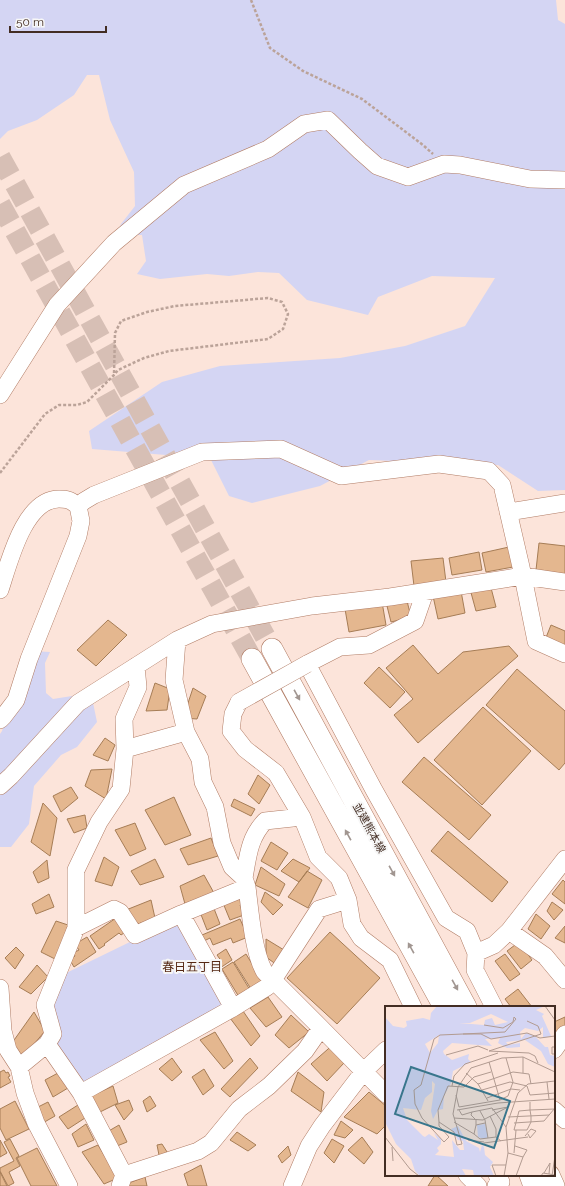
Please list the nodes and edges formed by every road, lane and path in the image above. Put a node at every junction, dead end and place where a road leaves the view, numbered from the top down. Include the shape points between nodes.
1 (251, 0) edge
2 (444, 164) junction
3 (565, 180) edge
4 (114, 375) junction
5 (0, 395) edge
6 (0, 473) edge
7 (565, 503) edge
8 (78, 506) junction
9 (508, 512) junction
10 (523, 576) junction
11 (565, 582) edge
12 (0, 590) edge
13 (425, 592) junction
14 (178, 640) junction
15 (272, 649) tunnel mouth
16 (565, 654) edge
17 (252, 660) tunnel mouth
18 (307, 664) junction
19 (136, 666) junction
20 (0, 720) edge
21 (186, 732) junction
22 (125, 749) junction
23 (0, 786) edge
24 (302, 817) junction
25 (565, 859) edge
26 (245, 882) junction
27 (348, 900) junction
28 (181, 914) junction
29 (76, 928) junction
30 (509, 932) junction
31 (476, 953) junction
32 (272, 980) junction
33 (565, 980) edge
34 (0, 988) edge
35 (413, 1006) edge
36 (443, 1006) edge
37 (465, 1006) edge
38 (493, 1006) edge
39 (233, 1008) junction
40 (322, 1028) junction
41 (565, 1034) edge
42 (47, 1044) junction
43 (555, 1049) edge
44 (385, 1051) edge
45 (19, 1067) junction
46 (364, 1071) junction
47 (81, 1093) junction
48 (385, 1093) edge
49 (555, 1111) edge
50 (565, 1120) edge
51 (468, 1176) edge
52 (497, 1176) edge
53 (530, 1176) edge
54 (549, 1176) edge
55 (122, 1180) edge
56 (69, 1186) edge
57 (292, 1186) edge
58 (478, 1186) edge
59 (496, 1186) edge
60 (534, 1186) edge
61 (554, 1186) edge

1 - 2 path via 270,48 303,71 362,99 423,144
2 - 3 street via 530,178
2 - 5 street via 408,177 377,166 328,120 304,124 268,149 184,185 114,243 57,305
4 - 4 path via 115,333 121,321 175,306 268,298 282,302 288,314 283,329 268,339 170,351 144,358 118,370
4 - 6 path via 88,402 59,405 45,414
7 - 9 street
8 - 9 street via 94,495 202,452 281,449 341,476 439,464 489,471 502,485
8 - 12 street via 67,499 53,499 41,505 29,518 17,538
8 - 20 street via 81,521 78,536 29,659 16,700
9 - 10 street
10 - 11 street
10 - 13 street
10 - 16 street via 536,641
13 - 14 street via 312,606 212,624
13 - 18 street via 415,621 369,646 340,646
14 - 19 street
14 - 21 street via 174,680
15 -> 37 main road, 並建熊本線
36 -> 17 main road, 並建熊本線
18 - 24 street, bridge via 239,702 233,714 231,731 245,749 276,774
18 - 31 street via 446,918 467,931
19 - 22 street via 138,687 124,719
19 - 23 street via 78,702
21 - 22 street
21 - 26 street via 200,759 203,782 215,806 222,842 232,867
22 - 29 street via 121,789 100,822 76,870
24 - 26 street via 265,821 257,830 248,851
24 - 27 street via 318,857 339,878
25 - 30 street
26 - 28 street
26 - 32 street via 261,964
27 - 32 street via 319,909
27 - 35 street via 352,924 361,938 390,960
28 - 29 street via 135,935 120,912 114,909
28 - 39 street
29 - 42 street via 45,1006 52,1034
30 - 31 street via 494,945
30 - 33 street via 545,956
31 - 38 street via 474,970
32 - 39 street via 267,987
32 - 40 street
34 - 45 street via 3,1031 8,1050
39 - 47 street
40 - 46 street
40 - 55 street via 306,1052 239,1109 211,1143 198,1151
41 - 43 street
42 - 45 street
42 - 47 street
44 - 46 street
45 - 56 street via 36,1123
46 - 48 street
46 - 57 street via 309,1146
47 - 55 street
49 - 50 street
51 - 58 street
52 - 59 street via 500,1182
53 - 60 main road
54 - 61 main road

